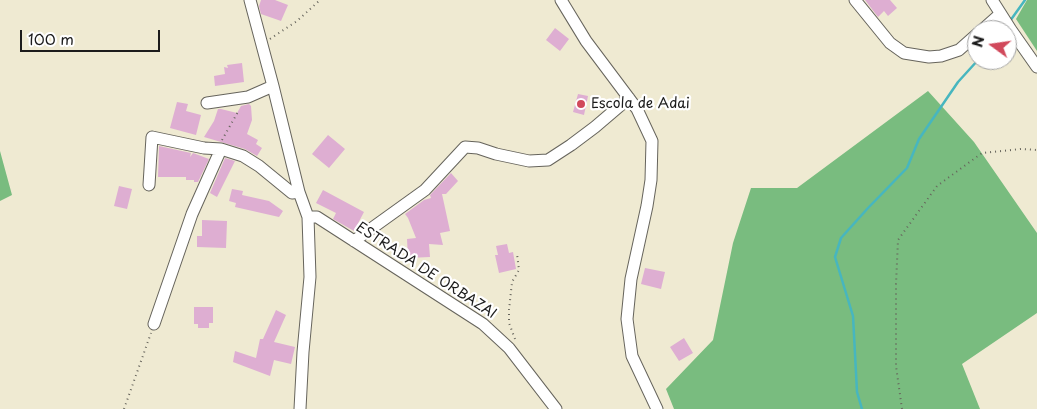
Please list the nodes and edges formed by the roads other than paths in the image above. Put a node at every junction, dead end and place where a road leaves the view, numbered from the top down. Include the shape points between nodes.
1 (250, 0) edge
2 (561, 0) edge
3 (855, 0) edge
4 (992, 0) edge
5 (1000, 14) junction
6 (993, 20) edge
7 (967, 43) edge
8 (1037, 67) edge
9 (273, 86) junction
10 (629, 98) junction
11 (207, 102) dead end
12 (219, 149) junction
13 (149, 185) dead end
14 (299, 192) junction
15 (308, 223) junction
16 (354, 241) junction
17 (154, 324) road end
18 (300, 409) edge
19 (556, 409) edge
20 (657, 409) edge

1 - 9 street
2 - 10 street via 586,41
3 - 7 street via 890,43 904,53 941,56 959,50
4 - 5 street
5 - 6 street
5 - 8 street
9 - 11 street via 248,96
9 - 14 street
10 - 16 street via 579,140 548,160 529,161 465,147 425,190
10 - 20 street via 638,109 652,141 651,180 631,279 627,319 632,356
12 - 13 street via 152,137
12 - 14 street via 243,156 292,193
12 - 17 street via 192,214
14 - 15 street
15 - 16 street, ESTRADA DE ORBAZAI via 317,218
15 - 18 street via 310,276
16 - 19 street, ESTRADA DE ORBAZAI via 483,324 509,348

